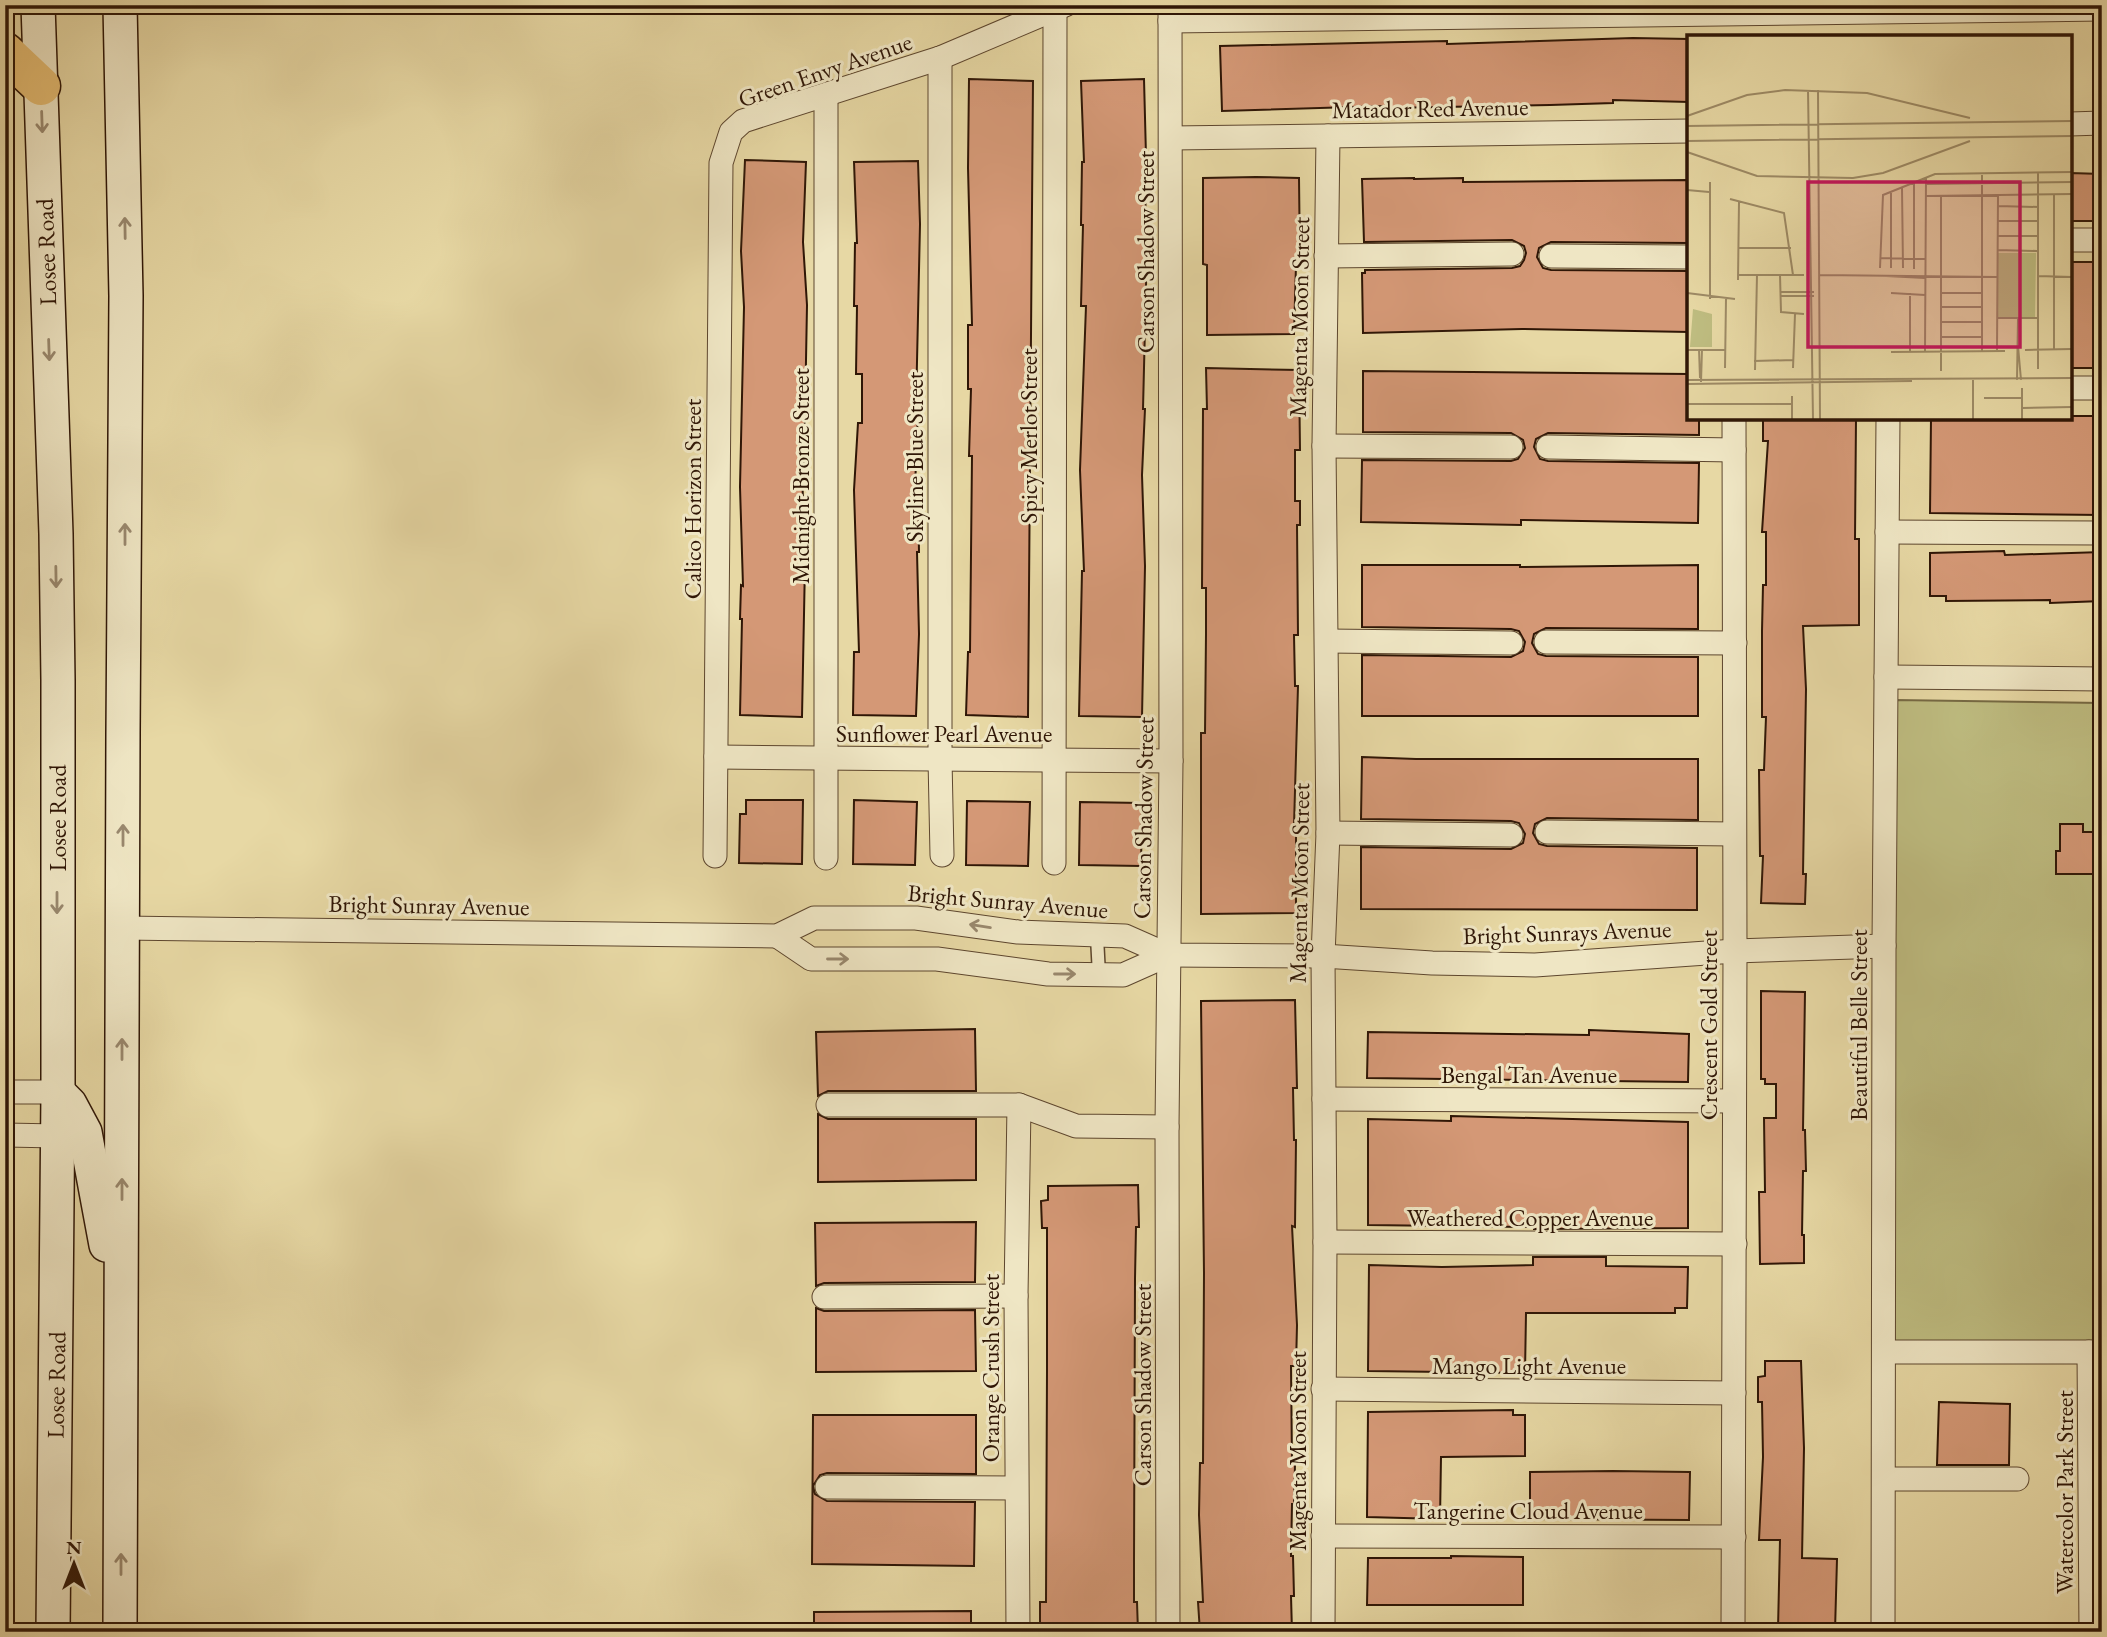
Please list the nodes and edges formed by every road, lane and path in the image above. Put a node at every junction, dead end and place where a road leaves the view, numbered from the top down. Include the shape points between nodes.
1 (38, 5) edge
2 (120, 5) edge
3 (1060, 8) edge
4 (2102, 9) edge
5 (1170, 13) edge
6 (1736, 19) edge
7 (5, 52) edge
8 (940, 58) junction
9 (41, 86) junction
10 (826, 95) junction
11 (2102, 123) edge
12 (2072, 124) edge
13 (1687, 131) edge
14 (1328, 136) junction
15 (1171, 138) junction
16 (726, 144) joint
17 (2072, 240) edge
18 (2102, 240) edge
19 (1512, 254) dead end
20 (1326, 256) junction
21 (1550, 256) dead end
22 (1687, 257) edge
23 (2072, 388) edge
24 (2102, 388) edge
25 (1734, 420) edge
26 (1888, 420) edge
27 (1324, 446) junction
28 (1511, 447) dead end
29 (1549, 447) dead end
30 (1734, 450) junction
31 (1887, 532) junction
32 (2102, 533) edge
33 (1326, 641) junction
34 (1546, 642) dead end
35 (1511, 643) dead end
36 (1735, 643) junction
37 (1886, 677) junction
38 (2102, 679) edge
39 (716, 757) junction
40 (827, 758) junction
41 (940, 759) junction
42 (1053, 760) junction
43 (1171, 761) junction
44 (1548, 832) dead end
45 (1328, 833) junction
46 (1734, 834) junction
47 (1511, 835) dead end
48 (942, 855) dead end
49 (715, 856) dead end
50 (826, 858) dead end
51 (1054, 863) dead end
52 (122, 928) junction
53 (777, 936) junction
54 (1097, 937) junction
55 (1884, 946) junction
56 (1735, 951) junction
57 (1168, 954) junction
58 (1323, 956) junction
59 (1099, 975) junction
60 (5, 1092) edge
61 (58, 1092) junction
62 (1324, 1099) junction
63 (1733, 1101) junction
64 (828, 1105) dead end
65 (1019, 1105) junction
66 (1167, 1127) junction
67 (5, 1135) edge
68 (58, 1136) junction
69 (1325, 1242) junction
70 (1735, 1244) junction
71 (1016, 1296) junction
72 (824, 1297) dead end
73 (121, 1326) junction
74 (1884, 1352) junction
75 (2095, 1352) edge
76 (1323, 1389) junction
77 (1734, 1392) junction
78 (1885, 1479) junction
79 (2017, 1479) dead end
80 (827, 1487) dead end
81 (1016, 1488) junction
82 (1323, 1536) junction
83 (1734, 1537) junction
84 (53, 1632) edge
85 (120, 1632) edge
86 (1018, 1632) edge
87 (1168, 1632) edge
88 (1323, 1632) edge
89 (1733, 1632) edge
90 (1884, 1632) edge
91 (2091, 1632) edge

1 - 9 main road, Losee Road
52 -> 2 main road via 127,296
3 - 8 street, Green Envy Avenue
3 - 42 street, Spicy Merlot Street
4 - 6 street
5 - 6 street
5 - 15 street, Carson Shadow Street
7 - 9 highway
8 - 10 street, Green Envy Avenue
8 - 41 street, Skyline Blue Street
9 -> 61 main road, Losee Road via 56,534
10 - 16 street, Green Envy Avenue via 743,121
10 - 40 street, Midnight Bronze Street
11 - 12 street
13 - 14 street, Matador Red Avenue
14 - 15 street, Matador Red Avenue
14 - 20 street, Magenta Moon Street
15 - 43 street, Carson Shadow Street
16 - 39 street, Calico Horizon Street via 721,163
17 - 18 street
19 - 20 street
20 - 27 street, Magenta Moon Street
21 - 22 street
23 - 24 street
25 - 30 street, Crescent Gold Street
26 - 31 street, Beautiful Belle Street
27 - 28 street
27 - 33 street, Magenta Moon Street
29 - 30 street
30 - 36 street, Crescent Gold Street
31 - 32 street
31 - 37 street, Beautiful Belle Street
33 - 35 street
33 - 45 street, Magenta Moon Street
34 - 36 street
36 - 46 street, Crescent Gold Street
37 - 38 street
37 - 55 street, Beautiful Belle Street
39 - 40 street, Sunflower Pearl Avenue
39 - 49 street, Calico Horizon Street
40 - 41 street, Sunflower Pearl Avenue
40 - 50 street, Midnight Bronze Street
41 - 42 street, Sunflower Pearl Avenue
41 - 48 street, Skyline Blue Street
42 - 43 street, Sunflower Pearl Avenue
42 - 51 street, Spicy Merlot Street
43 - 57 street, Carson Shadow Street
44 - 46 street
45 - 47 street
45 - 58 street, Magenta Moon Street
46 - 56 street, Crescent Gold Street
52 - 53 street, Bright Sunray Avenue
73 -> 52 main road
54 -> 53 street, Bright Sunray Avenue via 916,918 814,918
53 -> 59 street via 811,959 937,959 1020,972
54 - 57 street, Bright Sunray Avenue via 1125,936
54 - 59 lane
55 - 56 street, Bright Sunrays Avenue
55 - 74 street, Beautiful Belle Street
56 - 58 street, Bright Sunrays Avenue via 1535,965
56 - 63 street, Crescent Gold Street
57 - 58 street, Bright Sunrays Avenue
57 - 59 street via 1123,975
57 - 66 street, Carson Shadow Street
58 - 62 street, Magenta Moon Street
60 - 61 street
61 - 68 main road, Losee Road
61 - 73 main road via 85,1132
62 - 63 street, Bengal Tan Avenue
62 - 69 street, Magenta Moon Street
63 - 70 street, Crescent Gold Street
64 - 65 street
65 - 66 street via 1076,1126
65 - 71 street, Orange Crush Street
66 - 87 street, Carson Shadow Street
67 - 68 street
68 - 84 main road, Losee Road
69 - 70 street, Weathered Copper Avenue
69 - 76 street, Magenta Moon Street
70 - 77 street, Crescent Gold Street
71 - 72 street
71 - 81 street, Orange Crush Street
85 -> 73 main road
74 - 75 street
74 - 78 street, Beautiful Belle Street
75 - 91 street, Watercolor Park Street
76 - 77 street, Mango Light Avenue
76 - 82 street, Magenta Moon Street
77 - 83 street, Crescent Gold Street
78 - 79 street
78 - 90 street, Beautiful Belle Street
80 - 81 street
81 - 86 street, Orange Crush Street
82 - 83 street, Tangerine Cloud Avenue
82 - 88 street, Magenta Moon Street
83 - 89 street, Crescent Gold Street

